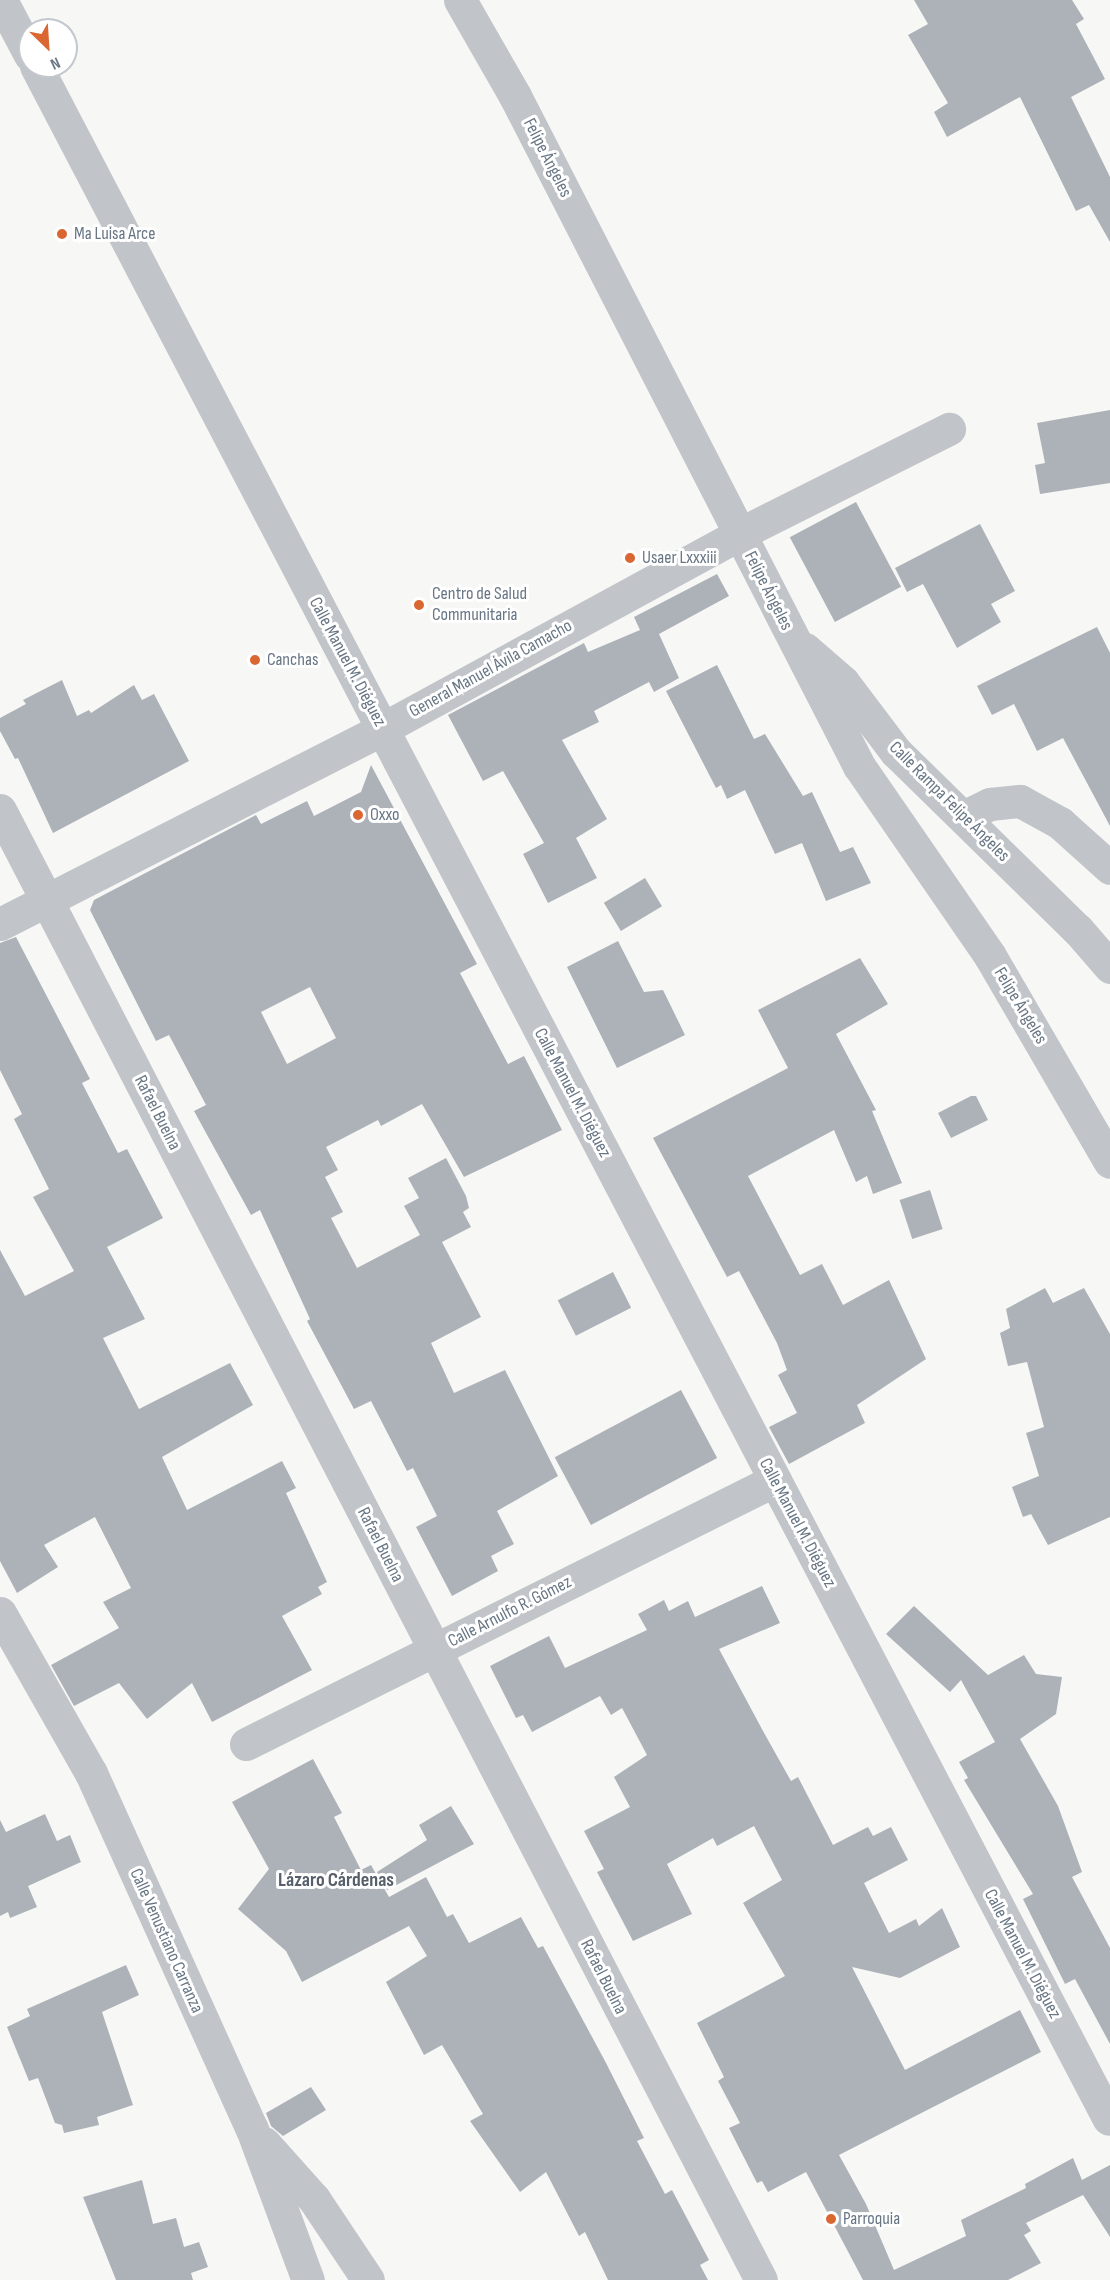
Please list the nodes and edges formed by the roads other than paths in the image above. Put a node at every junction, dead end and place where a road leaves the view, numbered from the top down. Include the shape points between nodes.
1 (1, 0) edge
2 (460, 0) edge
3 (18, 32) edge
4 (42, 78) edge
5 (949, 429) dead end
6 (739, 534) junction
7 (790, 636) junction
8 (382, 729) junction
9 (0, 810) edge
10 (963, 817) junction
11 (1110, 868) edge
12 (47, 899) junction
13 (0, 924) edge
14 (1110, 967) edge
15 (1110, 1162) edge
16 (775, 1480) junction
17 (0, 1613) edge
18 (434, 1650) junction
19 (246, 1744) dead end
20 (1109, 2120) edge
21 (252, 2129) junction
22 (308, 2280) edge
23 (368, 2280) edge
24 (761, 2280) edge

1 - 3 street
2 - 6 street, Felipe Ángeles via 515,96
4 - 8 street, Calle Manuel M. Diéguez
5 - 6 street, General Manuel Ávila Camacho
6 - 7 street, Felipe Ángeles
6 - 8 street, General Manuel Ávila Camacho
7 - 10 street, Calle Rampa Felipe Ángeles via 843,682 896,752
7 - 15 street, Felipe Ángeles via 859,766 990,956
8 - 12 street, General Manuel Ávila Camacho
8 - 16 street, Calle Manuel M. Diéguez
9 - 12 street, Rafael Buelna
10 - 11 street via 990,804 1020,801 1060,823
10 - 14 street, Calle Rampa Felipe Ángeles via 1078,930
12 - 13 street, General Manuel Ávila Camacho
12 - 18 street, Rafael Buelna
16 - 18 street, Calle Arnulfo R. Gómez
16 - 20 street, Calle Manuel M. Diéguez
17 - 21 street, Calle Venustiano Carranza via 91,1773
18 - 19 street, Calle Arnulfo R. Gómez
18 - 24 street, Rafael Buelna
21 - 22 street, Calle Venustiano Carranza
21 - 23 street via 314,2199

